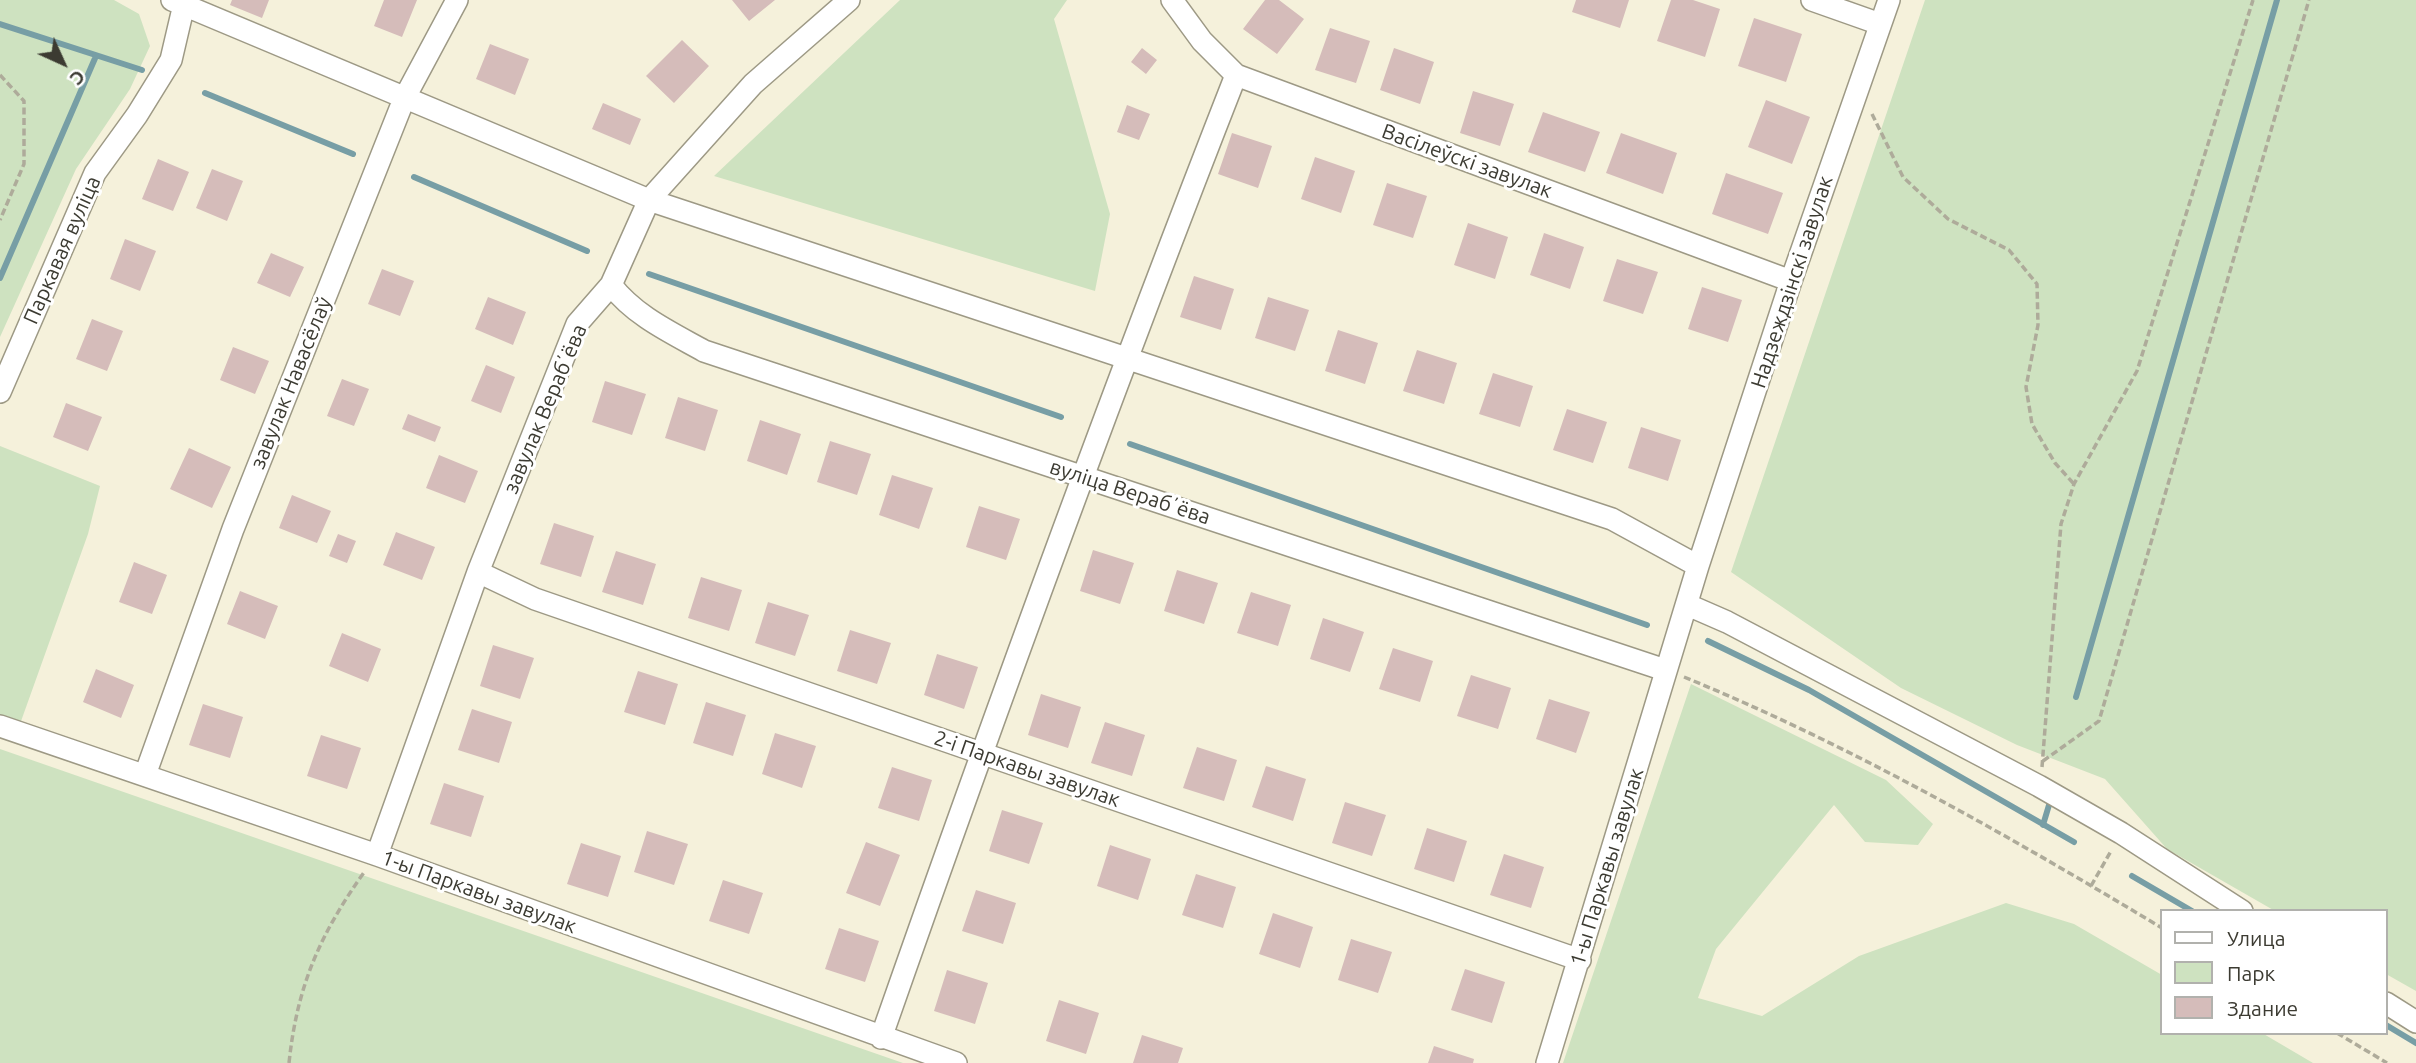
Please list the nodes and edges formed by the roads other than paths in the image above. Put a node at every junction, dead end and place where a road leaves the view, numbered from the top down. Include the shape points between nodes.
1 (457, 0) edge
2 (1172, 0) edge
3 (1812, 0) edge
4 (1889, 0) edge
5 (181, 2) edge
6 (840, 4) edge
7 (1880, 24) junction
8 (1236, 75) junction
9 (404, 99) junction
10 (649, 200) junction
11 (1791, 281) junction
12 (611, 285) junction
13 (1126, 356) junction
14 (0, 392) edge
15 (1083, 477) junction
16 (1698, 566) junction
17 (478, 572) junction
18 (1688, 605) junction
19 (1665, 670) junction
20 (0, 726) edge
21 (981, 753) junction
22 (145, 775) junction
23 (377, 855) junction
24 (2239, 909) edge
25 (1580, 960) junction
26 (2388, 1004) edge
27 (2416, 1022) edge
28 (881, 1038) junction
29 (956, 1063) edge
30 (1547, 1063) edge

1 - 9 street, завулак Навасёлаў
2 - 8 street, Васілеўскі завулак via 1202,41
3 - 7 street
4 - 7 street, Надзеждзінскі завулак
5 - 9 street
5 - 14 street, Паркавая вуліца via 171,60 95,173
6 - 10 street, завулак Верабʼёва via 753,84
7 - 11 street, Надзеждзінскі завулак
8 - 11 street, Васілеўскі завулак
8 - 13 street
9 - 10 street
9 - 22 street, завулак Навасёлаў via 233,528
10 - 12 street, завулак Верабʼёва
10 - 13 street
11 - 16 street, Надзеждзінскі завулак
12 - 15 street, вуліца Верабʼёва via 643,317 704,351
12 - 17 street, завулак Верабʼёва via 577,324
13 - 15 street
13 - 16 street via 1612,519
15 - 19 street, вуліца Верабʼёва
15 - 21 street
16 - 18 street, Надзеждзінскі завулак
17 - 21 street, 2-і Паркавы завулак via 535,599
17 - 23 street, завулак Верабʼёва
18 - 19 street, 1-ы Паркавы завулак
18 - 24 street via 2039,786
19 - 25 street, 1-ы Паркавы завулак
20 - 22 street, 1-ы Паркавы завулак
21 - 25 street, 2-і Паркавы завулак
21 - 28 street
22 - 23 street, 1-ы Паркавы завулак
23 - 28 street, 1-ы Паркавы завулак
25 - 30 street, 1-ы Паркавы завулак
26 - 27 street
28 - 29 street, 1-ы Паркавы завулак

